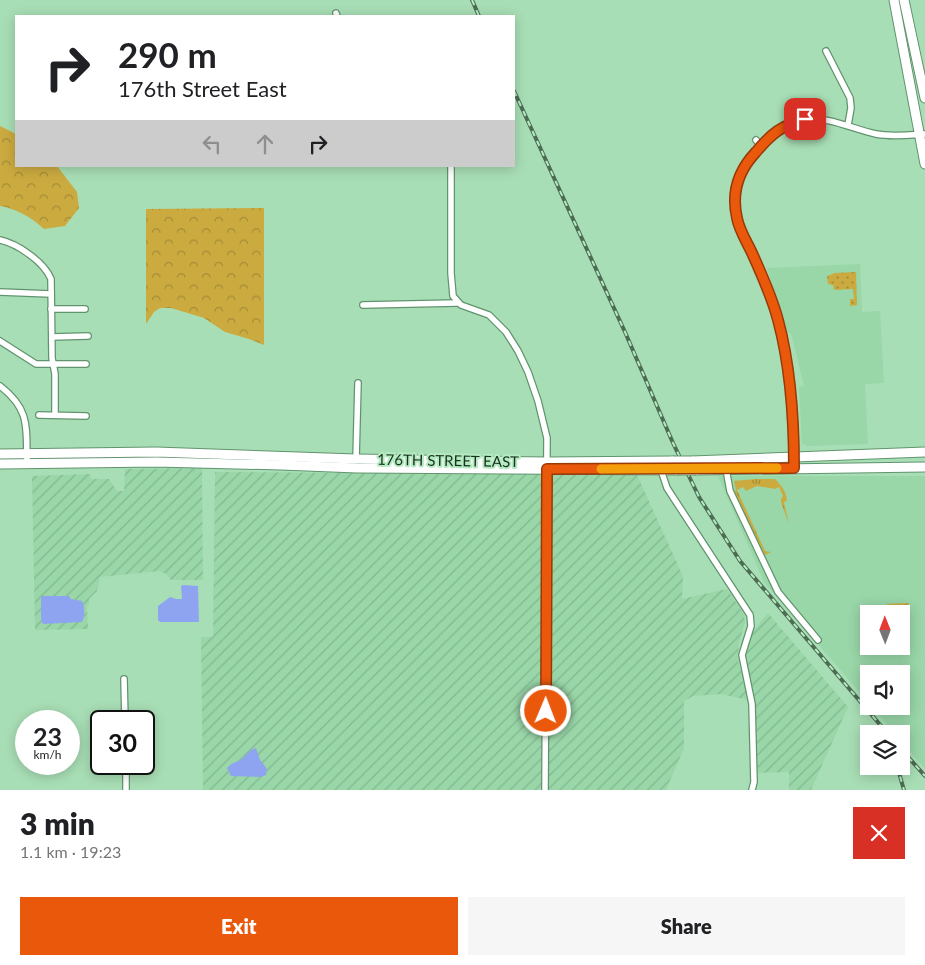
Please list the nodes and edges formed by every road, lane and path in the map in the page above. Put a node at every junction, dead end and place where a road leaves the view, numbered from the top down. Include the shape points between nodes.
1 (894, 0) edge
2 (904, 0) edge
3 (826, 51) dead end
4 (925, 98) edge
5 (848, 125) junction
6 (922, 134) edge
7 (756, 140) dead end
8 (761, 146) junction
9 (925, 164) edge
10 (452, 167) edge
11 (0, 240) edge
12 (0, 292) edge
13 (51, 294) junction
14 (457, 303) junction
15 (363, 305) dead end
16 (51, 309) junction
17 (85, 309) dead end
18 (88, 336) dead end
19 (52, 337) junction
20 (1, 344) edge
21 (53, 364) junction
22 (86, 364) dead end
23 (358, 383) dead end
24 (0, 386) edge
25 (39, 415) dead end
26 (55, 415) junction
27 (86, 416) dead end
28 (925, 452) edge
29 (0, 454) edge
30 (794, 456) junction
31 (345, 458) junction
32 (27, 459) junction
33 (356, 459) junction
34 (0, 464) edge
35 (281, 465) junction
36 (675, 465) junction
37 (547, 466) junction
38 (925, 467) edge
39 (794, 468) junction
40 (726, 469) junction
41 (661, 470) junction
42 (818, 640) dead end
43 (124, 679) dead end
44 (125, 710) edge
45 (126, 775) edge
46 (126, 790) edge
47 (545, 790) edge
48 (752, 790) edge

1 - 6 main road
2 - 4 main road
3 - 5 street via 850,98
5 - 6 street via 876,134
5 - 8 street via 805,119 778,130
6 - 9 main road
7 - 8 street
8 - 30 street via 740,174 735,207 741,230 772,299 784,344 793,416
10 - 14 street via 450,273
11 - 13 street via 22,249 45,268 51,280
12 - 13 street
13 - 16 street
14 - 15 street
14 - 37 street via 492,318 518,351 538,401 547,438
16 - 17 street
16 - 19 street
18 - 19 street
19 - 21 street
20 - 21 street via 31,362
21 - 22 street
21 - 26 street
23 - 33 street
24 - 32 street via 13,396 24,415
25 - 26 street
26 - 27 street
28 - 30 main road, 176TH STREET EAST
29 - 32 main road, 176TH STREET EAST
30 - 36 main road, 176TH STREET EAST, bridge via 692,461
30 - 39 street
31 - 32 main road, 176TH STREET EAST via 156,452
31 - 33 main road, 176TH STREET EAST
31 - 35 main road via 284,461
32 - 34 main road, 176TH STREET EAST
32 - 35 main road, 176TH STREET EAST
33 - 37 main road, 176TH STREET EAST
35 - 37 main road, 176TH STREET EAST via 356,468
36 - 37 main road, 176TH STREET EAST
36 - 40 main road, 176TH STREET EAST, bridge via 696,470
36 - 41 main road, 176TH STREET EAST
37 - 41 main road, 176TH STREET EAST
37 - 47 street
38 - 39 main road, 176TH STREET EAST
39 - 40 main road, 176TH STREET EAST
40 - 42 street via 730,491 778,592
41 - 48 street via 667,488 749,612 751,626 742,655 752,704
43 - 44 street
45 - 46 street

